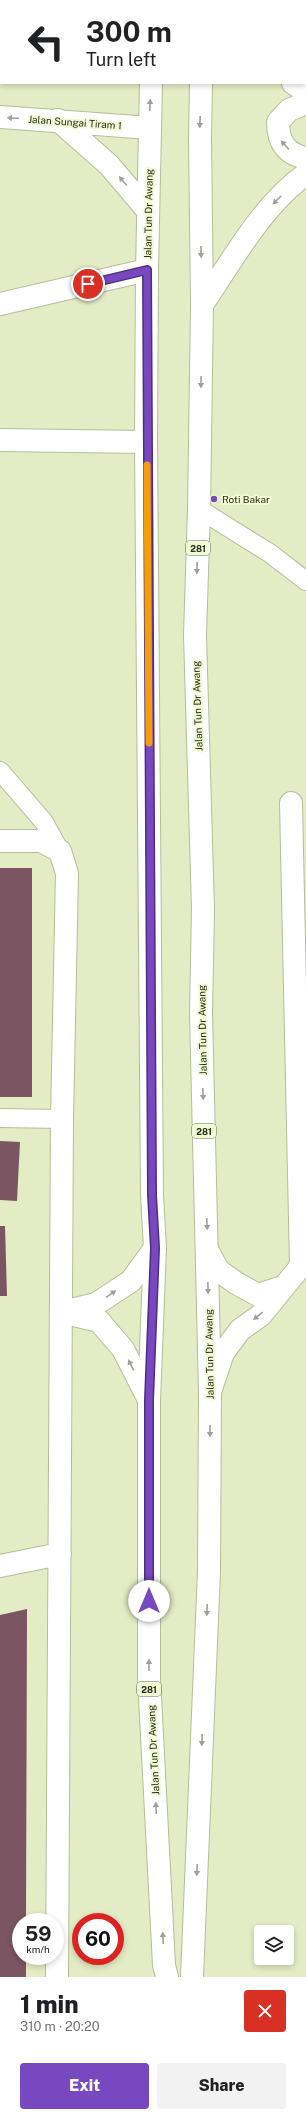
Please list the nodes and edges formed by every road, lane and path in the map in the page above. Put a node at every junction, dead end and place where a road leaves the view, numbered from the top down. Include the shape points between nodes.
1 (151, 84) edge
2 (201, 84) edge
3 (294, 84) edge
4 (306, 92) edge
5 (306, 103) edge
6 (0, 117) edge
7 (58, 120) junction
8 (150, 128) junction
9 (306, 158) edge
10 (306, 174) edge
11 (148, 211) junction
12 (147, 270) junction
13 (0, 304) edge
14 (202, 305) junction
15 (0, 440) edge
16 (146, 442) junction
17 (199, 509) junction
18 (306, 581) edge
19 (0, 771) edge
20 (291, 803) dead end
21 (0, 841) edge
22 (60, 852) junction
23 (0, 1118) edge
24 (62, 1119) junction
25 (155, 1248) junction
26 (208, 1249) junction
27 (304, 1266) edge
28 (283, 1287) junction
29 (61, 1312) junction
30 (210, 1392) junction
31 (149, 1400) junction
32 (60, 1554) junction
33 (0, 1566) edge
34 (57, 1977) edge
35 (167, 1977) edge
36 (192, 1977) edge

8 -> 1 main road, Jalan Tun Dr Awang / 281
2 -> 14 main road, Jalan Tun Dr Awang / 281
3 - 4 main road
9 -> 5 main road via 298,157 283,146 278,136 278,122 289,110
7 -> 6 main road, Jalan Sungai Tiram 1
7 - 8 main road, Jalan Sungai Tiram 1
11 -> 7 main road via 109,165
8 - 11 main road, Jalan Tun Dr Awang / 281
10 -> 14 main road via 269,208
11 - 12 main road, Jalan Tun Dr Awang / 281
12 - 13 main road
12 - 16 main road, Jalan Tun Dr Awang / 281
14 -> 17 main road, Jalan Tun Dr Awang / 281
15 - 16 main road
16 - 25 main road, Jalan Tun Dr Awang / 281 via 152,1195
17 - 18 lane via 271,554
17 -> 26 main road, Jalan Tun Dr Awang / 281 via 195,635 203,909 201,1013
19 - 22 lane via 44,822
20 - 27 main road
21 - 22 main road via 41,841
22 - 24 main road via 67,873
23 - 24 lane
24 - 29 main road
29 -> 25 main road via 96,1304 131,1281
25 - 31 main road, Jalan Tun Dr Awang / 281
26 - 28 main road via 218,1270 258,1295
26 -> 30 main road, Jalan Tun Dr Awang / 281
27 - 28 main road
28 -> 30 main road via 261,1315 240,1330 223,1353
31 -> 29 main road via 123,1349 98,1321
29 - 32 main road
30 -> 36 main road, Jalan Tun Dr Awang / 281 via 209,1571
35 -> 31 main road, Jalan Tun Dr Awang / 281 via 164,1965 149,1678
32 - 33 main road
32 - 34 main road

